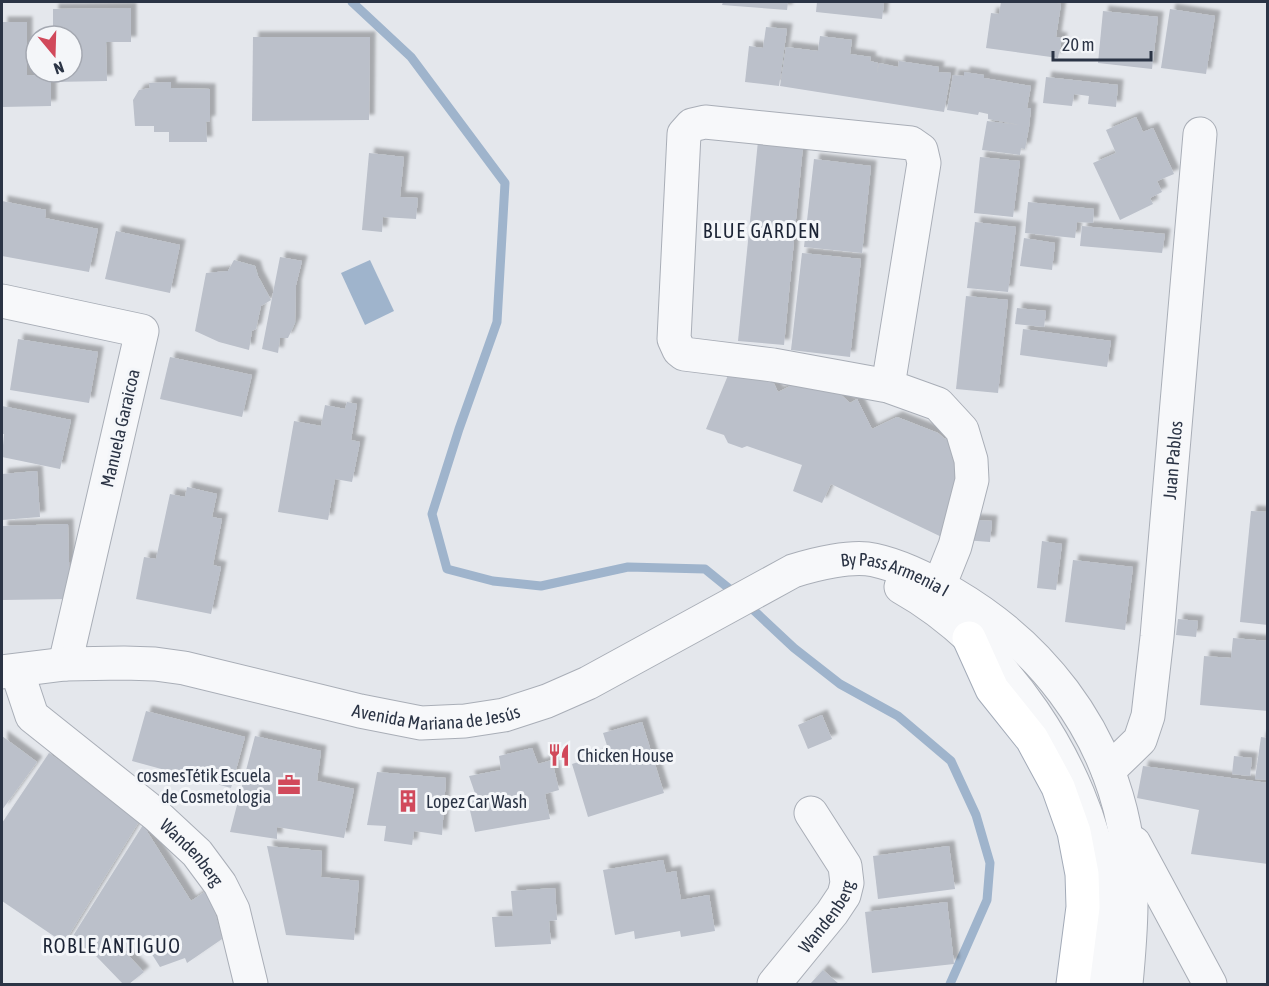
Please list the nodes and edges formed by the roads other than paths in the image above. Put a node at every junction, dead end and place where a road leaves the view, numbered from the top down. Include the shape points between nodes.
1 (1200, 134) dead end
2 (2, 301) edge
3 (888, 386) junction
4 (842, 560) junction
5 (939, 585) junction
6 (969, 638) junction
7 (65, 664) junction
8 (9, 672) edge
9 (1108, 771) junction
10 (811, 813) dead end
11 (1125, 826) junction
12 (1118, 922) junction
13 (251, 984) edge
14 (774, 984) edge
15 (1073, 984) edge
16 (1098, 984) edge
17 (1126, 984) edge
18 (1210, 984) edge

1 - 9 street, Juan Pablos via 1148,716 1140,740
2 - 7 street, Manuela Garaicoa via 142,331
3 - 3 street via 924,163 921,150 911,143 705,122 692,125 684,134 674,339 679,350 684,354
3 - 5 street via 938,404 962,430 971,460 968,502
4 - 5 street, By Pass Armenia I via 872,559
4 - 6 street, By Pass Armenia I via 919,597
4 - 7 street, Avenida Mariana de Jesús via 793,571 548,701 504,715 465,721 421,723 155,664
5 - 9 street, By Pass Armenia I via 982,611 1047,670 1074,706
6 - 12 street, By Pass Armenia I via 1023,698 1065,767 1094,842
6 - 15 main road via 992,689 1032,739 1058,787 1074,832 1083,907
7 - 8 street, Avenida Mariana de Jesús
8 - 13 street, Wandenberg via 32,716 197,853 234,910
9 - 11 street, By Pass Armenia I
10 - 14 street, Wandenberg via 845,866 848,883 832,913
11 - 12 street, By Pass Armenia I via 1132,875
11 - 18 street
12 - 16 street, By Pass Armenia I
12 - 17 street, By Pass Armenia I

